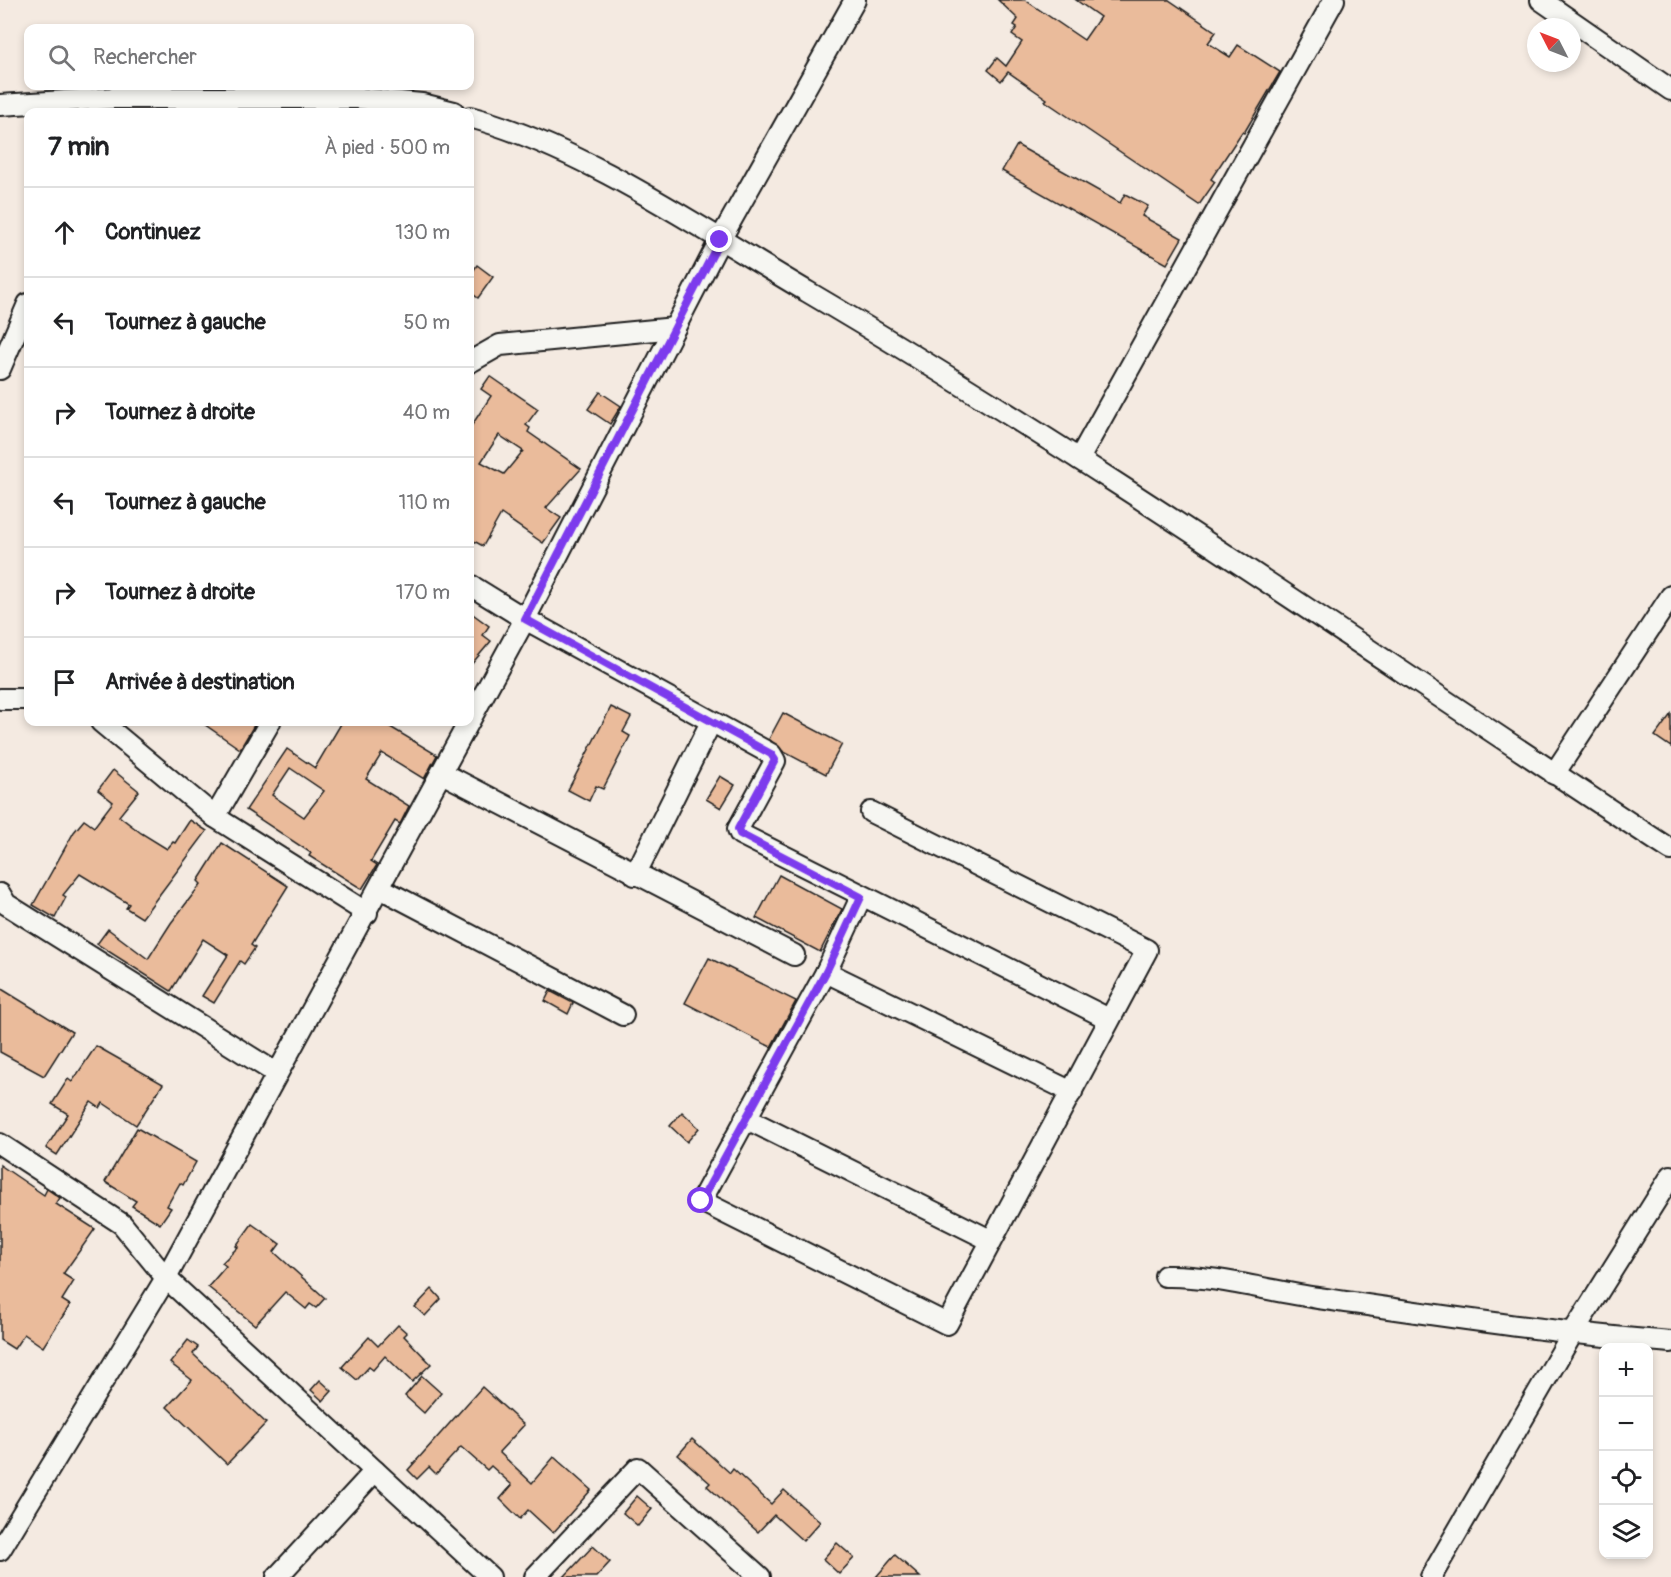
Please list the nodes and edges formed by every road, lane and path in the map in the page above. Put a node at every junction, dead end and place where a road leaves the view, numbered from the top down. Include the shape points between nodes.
1 (855, 0) edge
2 (1334, 0) edge
3 (1541, 0) edge
4 (1671, 90) edge
5 (0, 105) edge
6 (110, 105) edge
7 (438, 108) edge
8 (474, 118) edge
9 (720, 240) junction
10 (24, 313) edge
11 (675, 328) junction
12 (474, 360) edge
13 (0, 369) edge
14 (1079, 459) junction
15 (474, 587) edge
16 (1671, 596) edge
17 (525, 619) junction
18 (0, 699) edge
19 (24, 699) edge
20 (474, 714) edge
21 (711, 722) junction
22 (106, 726) edge
23 (268, 726) edge
24 (467, 726) edge
25 (442, 773) junction
26 (1554, 774) junction
27 (871, 812) dead end
28 (215, 817) junction
29 (1671, 850) edge
30 (635, 874) junction
31 (380, 888) junction
32 (0, 894) edge
33 (861, 897) junction
34 (367, 913) junction
35 (794, 955) dead end
36 (826, 972) junction
37 (623, 1015) dead end
38 (1109, 1019) junction
39 (276, 1073) junction
40 (1072, 1092) junction
41 (745, 1118) junction
42 (0, 1144) edge
43 (1671, 1176) edge
44 (990, 1240) junction
45 (1165, 1276) dead end
46 (166, 1278) junction
47 (1572, 1334) junction
48 (1671, 1342) edge
49 (375, 1471) junction
50 (0, 1550) edge
51 (278, 1577) edge
52 (490, 1577) edge
53 (535, 1577) edge
54 (760, 1577) edge
55 (1431, 1577) edge

1 - 9 street
2 - 14 street
3 - 4 street
5 - 6 street
6 - 7 street via 357,98
8 - 9 street via 594,166
9 - 11 street
9 - 14 street
10 - 13 street
11 - 12 street via 500,345
11 - 17 street
14 - 26 street
15 - 17 street
16 - 26 street
17 - 20 street
17 - 21 street
18 - 19 street
21 - 30 street
21 - 33 street via 771,754 775,760 738,829 740,834
22 - 28 street
23 - 28 street
24 - 25 street
25 - 30 street
25 - 31 street
26 - 29 street
27 - 38 street via 1147,950
28 - 34 street
30 - 35 street
31 - 34 street
31 - 37 street
32 - 39 street via 6,904
33 - 36 street
33 - 38 street
34 - 39 street
36 - 40 street
36 - 41 street
38 - 40 street
39 - 46 street
40 - 44 street
41 - 44 street
41 - 44 street via 701,1201 947,1324
42 - 46 street via 122,1224
43 - 47 street
45 - 47 street via 1185,1275
46 - 49 street
46 - 50 street
47 - 48 street
47 - 55 street
49 - 51 street
49 - 52 street
53 - 54 street via 638,1468

